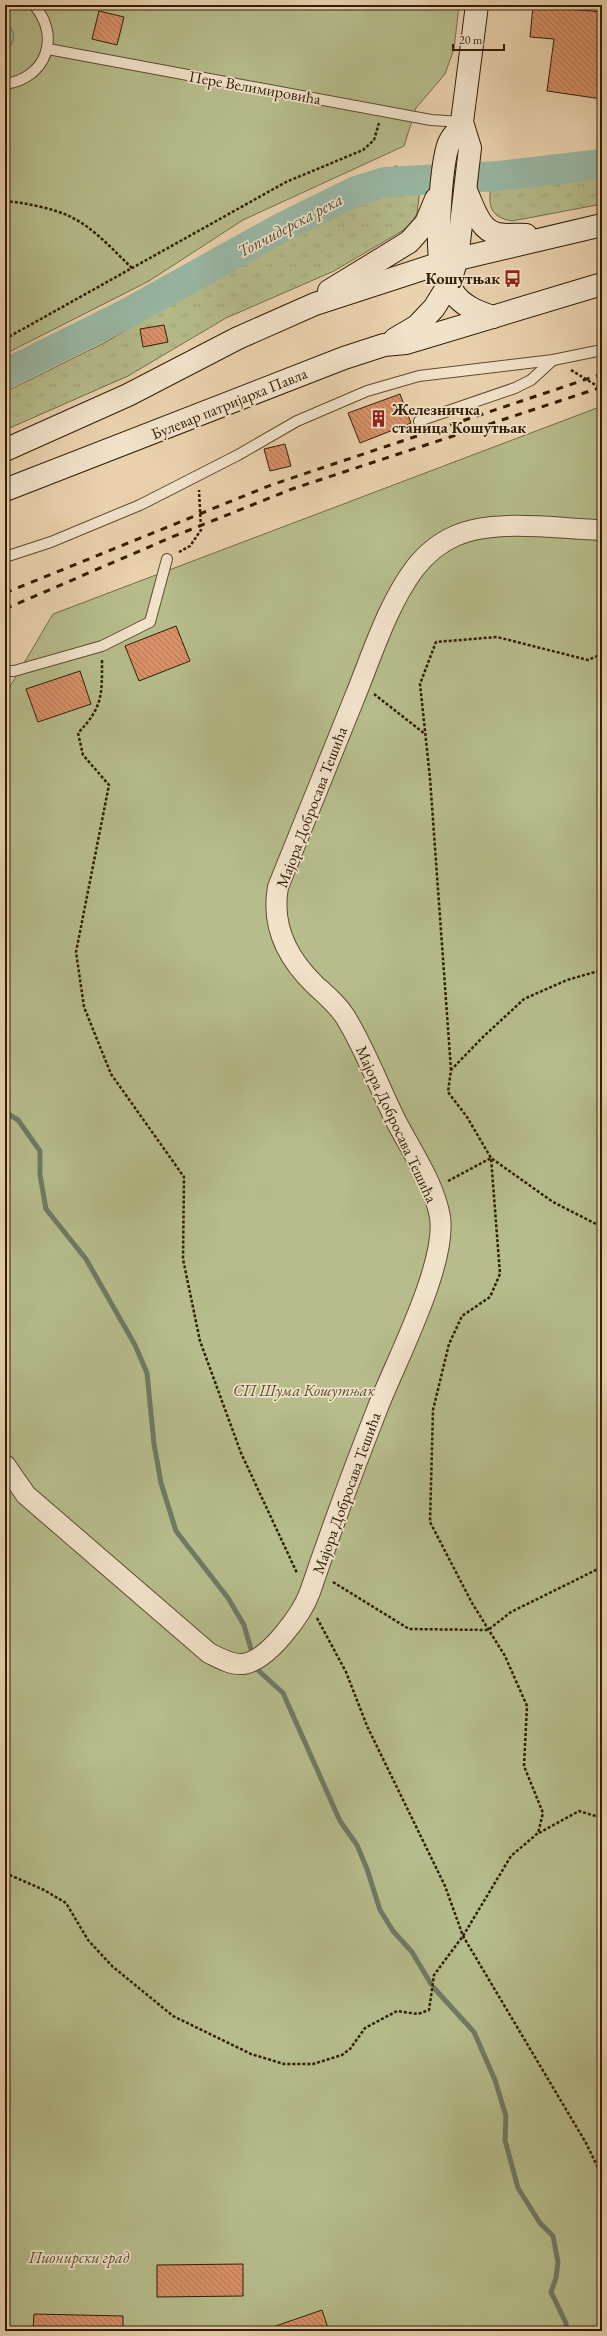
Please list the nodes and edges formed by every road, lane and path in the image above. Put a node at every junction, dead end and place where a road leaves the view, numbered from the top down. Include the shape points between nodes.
1 (34, 5) edge
2 (477, 5) edge
3 (48, 49) junction
4 (5, 84) edge
5 (383, 111) junction
6 (462, 124) junction
7 (466, 188) junction
8 (442, 190) junction
9 (5, 201) edge
10 (602, 225) edge
11 (543, 238) junction
12 (449, 261) junction
13 (133, 269) junction
14 (449, 284) junction
15 (602, 284) edge
16 (315, 304) junction
17 (493, 317) junction
18 (5, 339) edge
19 (384, 344) junction
20 (602, 350) edge
21 (553, 360) junction
22 (602, 389) edge
23 (419, 421) dead end
24 (5, 450) edge
25 (202, 473) junction
26 (5, 490) edge
27 (602, 530) edge
28 (5, 557) edge
29 (167, 559) joint
30 (102, 646) junction
31 (602, 654) edge
32 (5, 671) edge
33 (361, 683) junction
34 (426, 735) junction
35 (602, 970) edge
36 (451, 1070) junction
37 (491, 1158) junction
38 (432, 1190) junction
39 (602, 1227) edge
40 (5, 1465) edge
41 (602, 1567) edge
42 (316, 1572) junction
43 (308, 1596) junction
44 (488, 1630) junction
45 (602, 1818) edge
46 (538, 1833) junction
47 (5, 1873) edge
48 (463, 1936) junction
49 (602, 2176) edge

1 - 3 lane via 46,25
2 - 6 main road
3 - 4 lane via 43,60 27,76
3 - 5 lane, Пере Велимировића
5 - 6 lane, Пере Велимировића
5 - 13 path via 374,140 362,150 286,182
6 - 7 main road via 470,148
6 - 8 main road via 448,147
7 - 11 main road via 477,215 490,231
7 - 12 main road
8 - 12 main road via 439,247
8 - 16 main road via 426,223 409,242 336,285
9 - 13 path via 20,202 71,216 101,239
10 - 11 main road
11 - 12 main road
12 - 14 main road
12 - 16 main road
13 - 18 path
14 - 17 main road via 461,301 473,310
14 - 19 main road via 434,308 417,326
15 - 17 main road, Булевар патријарха Павла
16 - 24 main road via 238,338 128,395
17 - 19 main road, Булевар патријарха Павла via 406,343
19 - 26 main road, Булевар патријарха Павла
20 - 21 lane
21 - 22 path
21 - 23 lane via 531,380 515,388
21 - 25 lane via 420,376 379,387 340,401 298,421
25 - 28 lane via 115,516 51,542
25 - 29 path via 199,494 201,530 190,546
27 - 33 street, Мајора Добросава Тешића via 508,525 457,535 438,545 416,566 400,594
29 - 30 lane via 150,622
30 - 32 lane via 14,671
30 - 43 path via 102,691 94,717 78,733 83,755 109,785 76,952 84,1006 111,1074 184,1177 183,1259 200,1341 241,1453
31 - 34 path via 588,660 497,637 436,642 420,684
33 - 34 path
33 - 38 street, Мајора Добросава Тешића via 278,887 277,925 298,967 335,1003 352,1028
34 - 36 path
35 - 36 path via 568,980 524,998
36 - 37 path via 448,1092 467,1117
37 - 38 path
37 - 39 path via 553,1202
37 - 44 path via 500,1274 490,1297 462,1316 449,1344 433,1410 430,1472 430,1522
38 - 42 street, Мајора Добросава Тешића via 440,1218 439,1244 432,1273 377,1408
40 - 43 street, Мајора Добросава Тешића via 26,1495 209,1653 229,1662 251,1661 276,1645
41 - 44 path via 511,1612
42 - 43 street, Мајора Добросава Тешића
42 - 44 path via 409,1630
43 - 48 path via 346,1672 367,1726 445,1886
44 - 46 path via 505,1656 527,1706 524,1766 543,1813
45 - 46 path via 579,1811
46 - 48 path via 511,1856
47 - 48 path via 66,1903 88,1940 112,1966 173,2016 251,2054 284,2064 313,2064 342,2056 365,2028 397,2011 418,2014 429,2010 434,1975
48 - 49 path via 586,2142

